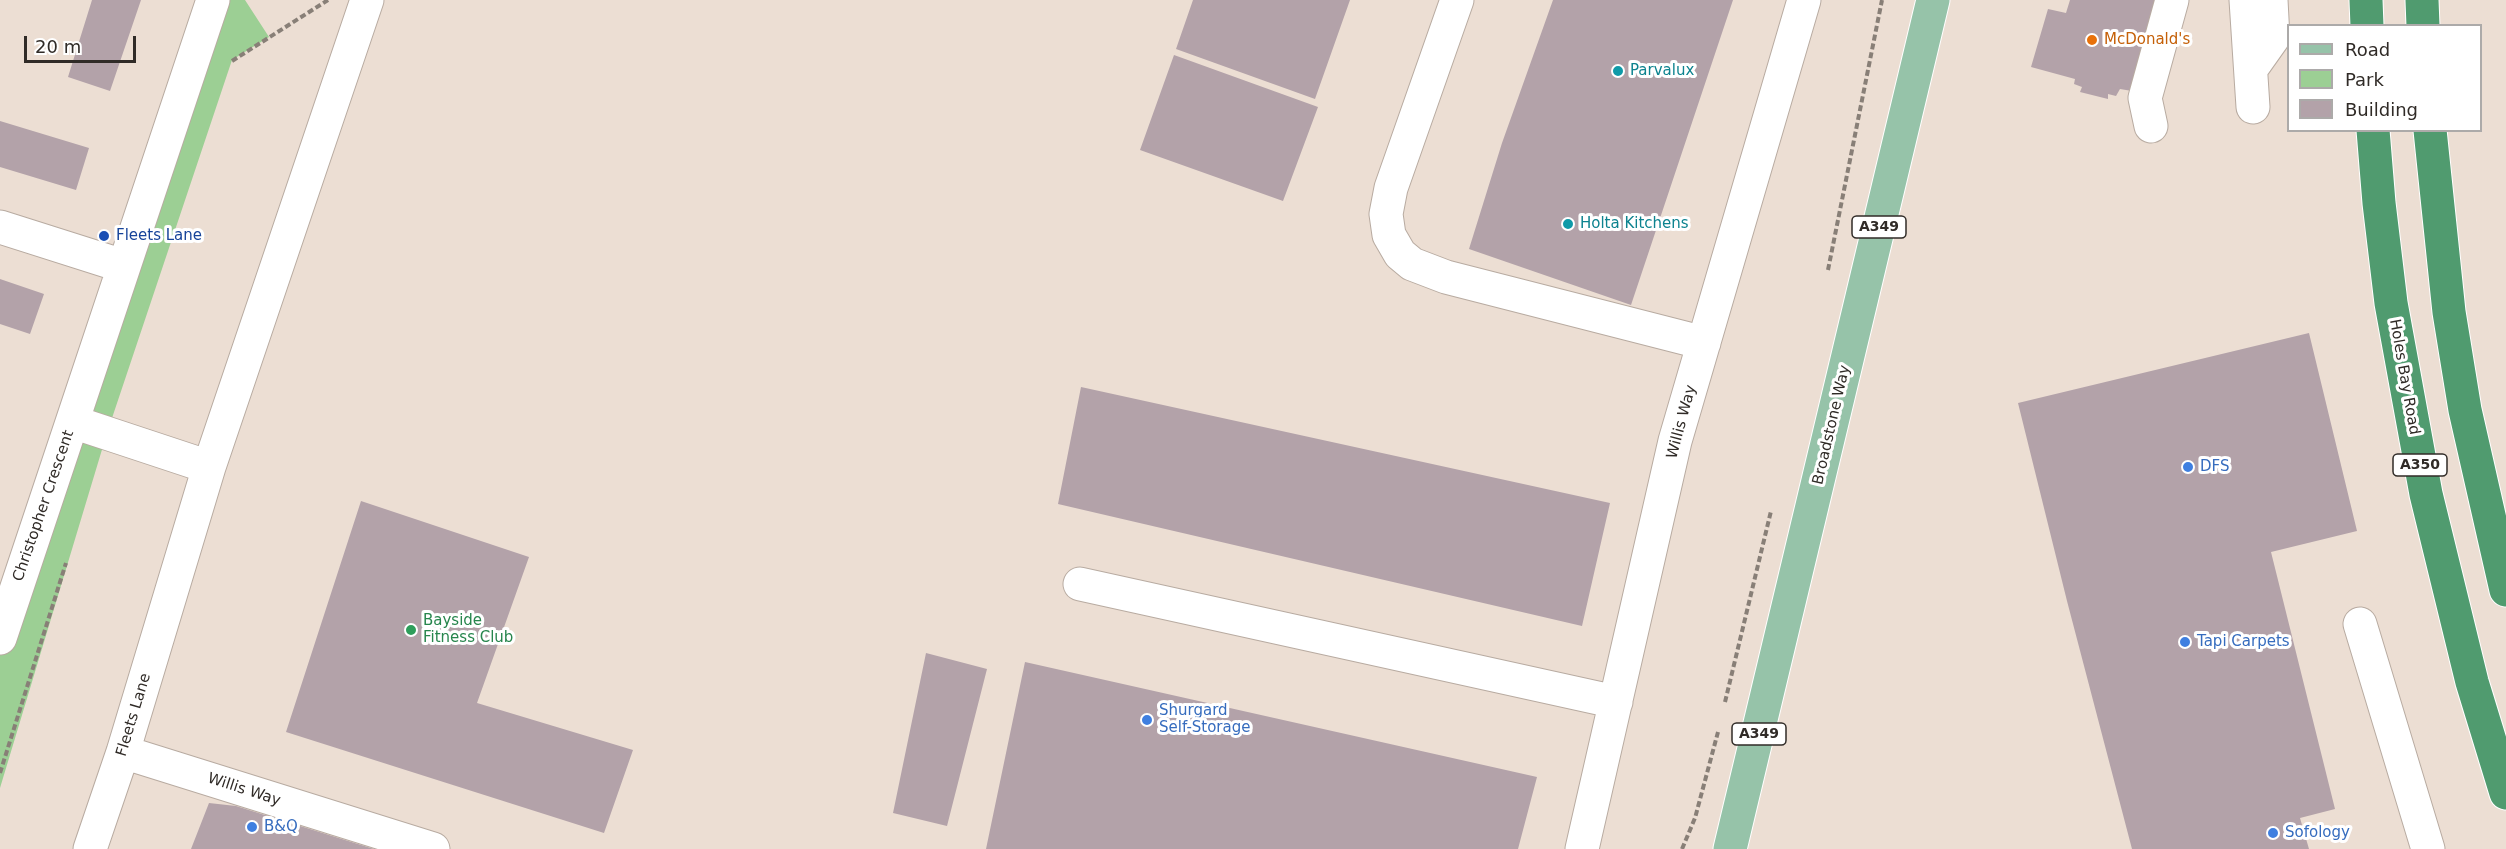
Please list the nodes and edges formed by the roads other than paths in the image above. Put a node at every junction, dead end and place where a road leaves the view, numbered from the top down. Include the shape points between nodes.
1 (213, 0) edge
2 (367, 0) edge
3 (1457, 0) edge
4 (1804, 0) edge
5 (1933, 0) edge
6 (2172, 0) edge
7 (2246, 0) edge
8 (2271, 0) edge
9 (2366, 0) edge
10 (2422, 0) edge
11 (2367, 24) edge
12 (2423, 24) edge
13 (2251, 69) junction
14 (2253, 107) dead end
15 (2151, 126) dead end
16 (2373, 132) edge
17 (2430, 132) edge
18 (0, 227) edge
19 (123, 266) junction
20 (1704, 343) junction
21 (73, 422) junction
22 (210, 467) junction
23 (1080, 584) dead end
24 (8, 587) edge
25 (2506, 590) edge
26 (2360, 624) dead end
27 (0, 639) edge
28 (1616, 702) junction
29 (123, 752) junction
30 (2506, 793) edge
31 (1583, 848) edge
32 (90, 849) edge
33 (434, 849) edge
34 (1731, 849) edge
35 (2428, 849) edge

1 - 19 street, Christopher Crescent
2 - 22 street, Fleets Lane
3 - 20 street via 1391,188 1386,214 1389,235 1400,254 1412,264 1446,277
4 - 20 street, Willis Way
5 - 34 main road, Broadstone Way / A349
6 - 15 street via 2145,98
7 - 13 street
8 - 13 street via 2273,38
9 - 11 highway
10 - 12 highway
13 - 14 street
16 - 30 highway, Holes Bay Road / A350 via 2391,303 2426,494 2469,671
17 - 25 highway via 2449,312 2465,410
18 - 19 street
19 - 21 street, Christopher Crescent
20 - 28 street, Willis Way via 1675,441
21 - 22 street, Christopher Crescent
21 - 24 street, Christopher Crescent
22 - 29 street, Fleets Lane
23 - 28 street
24 - 27 street, Christopher Crescent
26 - 35 street
28 - 31 street, Willis Way
29 - 32 street, Fleets Lane
29 - 33 street, Willis Way

